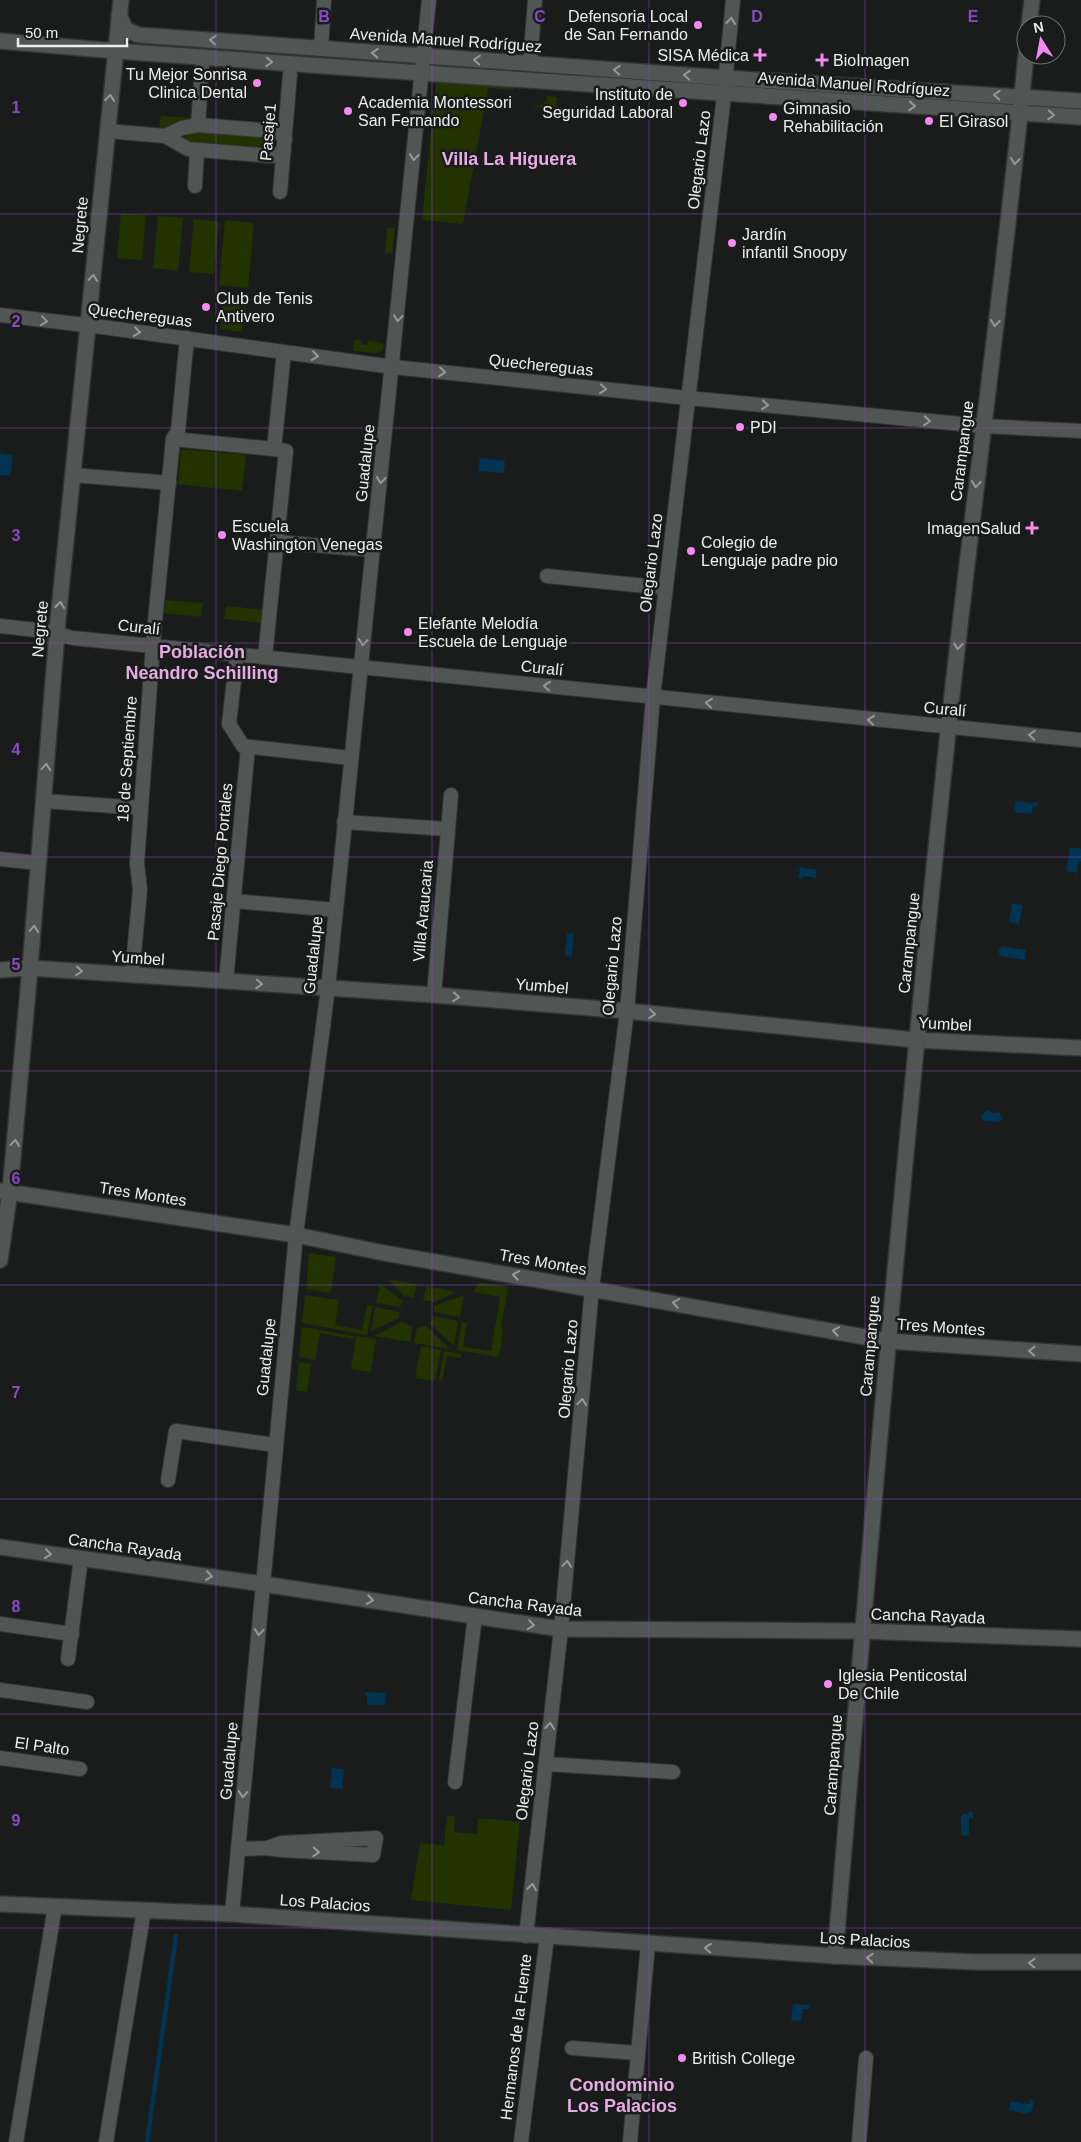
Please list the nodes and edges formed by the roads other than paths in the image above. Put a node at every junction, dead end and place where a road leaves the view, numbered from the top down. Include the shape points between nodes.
1 (324, 0) edge
2 (430, 0) edge
3 (535, 0) edge
4 (734, 0) edge
5 (1032, 0) edge
6 (120, 7) edge
7 (1030, 15) edge
8 (0, 40) edge
9 (321, 49) junction
10 (116, 51) junction
11 (424, 56) junction
12 (530, 64) junction
13 (1025, 65) edge
14 (202, 67) dead end
15 (422, 73) junction
16 (290, 74) dead end
17 (726, 78) junction
18 (724, 94) junction
19 (1022, 97) junction
20 (1081, 101) edge
21 (1020, 113) junction
22 (1081, 117) edge
23 (198, 125) junction
24 (107, 131) junction
25 (165, 136) junction
26 (284, 145) junction
27 (197, 151) junction
28 (195, 186) dead end
29 (280, 192) dead end
30 (0, 315) edge
31 (88, 326) junction
32 (187, 338) junction
33 (284, 352) junction
34 (393, 367) junction
35 (688, 398) junction
36 (983, 426) junction
37 (1081, 431) edge
38 (173, 439) junction
39 (274, 449) junction
40 (73, 475) junction
41 (169, 483) junction
42 (277, 542) junction
43 (373, 550) junction
44 (547, 576) dead end
45 (666, 588) junction
46 (0, 626) edge
47 (57, 634) junction
48 (153, 646) junction
49 (237, 654) junction
50 (265, 657) junction
51 (360, 666) junction
52 (653, 697) junction
53 (949, 727) junction
54 (1081, 740) edge
55 (246, 746) junction
56 (351, 758) junction
57 (451, 795) dead end
58 (43, 802) junction
59 (141, 808) junction
60 (344, 822) junction
61 (448, 829) junction
62 (0, 859) edge
63 (39, 863) junction
64 (234, 901) junction
65 (336, 910) junction
66 (30, 968) junction
67 (0, 970) edge
68 (132, 975) junction
69 (226, 981) junction
70 (328, 988) junction
71 (434, 995) junction
72 (627, 1011) junction
73 (916, 1040) junction
74 (1081, 1048) edge
75 (5, 1191) edge
76 (296, 1235) junction
77 (0, 1260) edge
78 (592, 1288) junction
79 (888, 1340) junction
80 (1081, 1354) edge
81 (275, 1444) junction
82 (168, 1480) dead end
83 (0, 1547) edge
84 (81, 1558) junction
85 (263, 1584) junction
86 (475, 1616) junction
87 (0, 1624) edge
88 (561, 1629) junction
89 (861, 1632) junction
90 (72, 1634) junction
91 (1081, 1639) edge
92 (68, 1660) dead end
93 (0, 1690) edge
94 (87, 1702) dead end
95 (0, 1758) edge
96 (546, 1764) junction
97 (80, 1769) dead end
98 (673, 1772) dead end
99 (455, 1782) dead end
100 (268, 1848) junction
101 (238, 1849) junction
102 (0, 1904) edge
103 (54, 1906) junction
104 (144, 1910) junction
105 (232, 1914) junction
106 (526, 1936) junction
107 (547, 1937) junction
108 (648, 1944) junction
109 (835, 1956) junction
110 (1081, 1962) edge
111 (572, 2048) dead end
112 (638, 2053) junction
113 (866, 2058) dead end
114 (16, 2142) edge
115 (106, 2142) edge
116 (521, 2142) edge
117 (630, 2142) edge
118 (859, 2142) edge

1 - 9 street
2 - 11 street, Guadalupe
3 - 12 street
17 -> 4 street, Olegario Lazo
5 - 7 main road
9 -> 6 main road, Avenida Manuel Rodríguez via 139,35 126,30
6 - 10 main road, Negrete
8 - 10 main road, Avenida Manuel Rodríguez
11 -> 9 main road, Avenida Manuel Rodríguez
10 -> 15 main road, Avenida Manuel Rodríguez
24 -> 10 main road, Negrete
12 -> 11 main road, Avenida Manuel Rodríguez
11 - 15 street, Guadalupe
17 -> 12 main road, Avenida Manuel Rodríguez
13 - 19 main road, Carampangue
14 - 23 street
15 - 18 main road, Avenida Manuel Rodríguez
15 -> 34 street, Guadalupe
16 - 26 street, Pasaje1
17 - 18 street, Olegario Lazo
19 -> 17 main road, Avenida Manuel Rodríguez
18 -> 21 main road, Avenida Manuel Rodríguez
18 - 35 street, Olegario Lazo
19 - 20 main road, Avenida Manuel Rodríguez
19 - 21 main road, Carampangue
21 -> 22 main road, Avenida Manuel Rodríguez
21 -> 36 main road, Carampangue
23 - 25 street
23 - 26 street via 273,130 280,133
24 - 25 street
31 -> 24 main road, Negrete
25 - 27 street via 181,147
26 - 27 street via 278,155 271,156
26 - 29 street, Pasaje1
27 - 28 street
30 -> 31 street, Quechereguas
31 -> 32 street, Quechereguas
31 - 40 main road, Negrete
32 - 33 street, Quechereguas
32 - 38 street, 18 de Septiembre via 178,432
33 -> 34 street, Quechereguas
33 - 39 street
34 -> 35 street, Quechereguas
34 -> 43 street, Guadalupe
35 -> 36 street, Quechereguas
35 - 45 street, Olegario Lazo
36 - 37 street, Quechereguas
36 -> 53 main road, Carampangue
38 - 39 street
38 - 41 street, 18 de Septiembre
39 - 42 street via 286,451
40 - 41 street
47 -> 40 main road, Negrete
41 - 48 street, 18 de Septiembre
42 - 43 street
42 - 50 street
43 -> 51 street, Guadalupe
44 - 45 street
45 - 52 street, Olegario Lazo
46 - 47 street, Curalí
47 - 48 street, Curalí
58 -> 47 main road, Negrete
48 - 49 street, Curalí
48 - 59 street, 18 de Septiembre
49 - 50 street, Curalí
49 - 55 street via 229,724
50 - 51 street, Curalí
52 -> 51 street, Curalí
51 - 56 street, Guadalupe
53 -> 52 street, Curalí
52 - 72 street, Olegario Lazo
54 -> 53 street, Curalí
53 - 73 main road, Carampangue
55 - 56 street
55 - 64 street, Pasaje Diego Portales
56 - 60 street, Guadalupe
57 - 61 street, Villa Araucaria
58 - 59 street
58 - 63 main road, Negrete
59 - 68 street, 18 de Septiembre via 136,863 140,890
60 - 61 street
60 - 65 street, Guadalupe
61 - 71 street, Villa Araucaria
62 - 63 street
66 -> 63 main road, Negrete
64 - 65 street
64 - 69 street, Pasaje Diego Portales
65 - 70 street, Guadalupe
66 - 67 main road, Yumbel
66 -> 68 main road, Yumbel
75 -> 66 main road, Negrete
68 - 69 main road, Yumbel
69 -> 70 main road, Yumbel
70 - 71 main road, Yumbel
70 - 76 street, Guadalupe
71 -> 72 main road, Yumbel
72 -> 73 main road, Yumbel
72 - 78 street, Olegario Lazo
73 - 74 main road, Yumbel
73 - 79 main road, Carampangue
75 - 76 main road, Tres Montes
75 - 77 main road, Negrete
78 -> 76 main road, Tres Montes
76 - 81 street, Guadalupe
79 -> 78 main road, Tres Montes
88 -> 78 street, Olegario Lazo
80 -> 79 main road, Tres Montes
79 - 89 main road, Carampangue
81 - 82 street via 176,1430
81 - 85 street, Guadalupe
83 -> 84 main road, Cancha Rayada
84 -> 85 main road, Cancha Rayada
84 - 90 street
85 -> 86 main road, Cancha Rayada
85 -> 101 street, Guadalupe
86 -> 88 main road, Cancha Rayada
86 - 99 street
87 - 90 street
88 - 89 main road, Cancha Rayada
96 -> 88 street, Olegario Lazo
89 - 91 main road, Cancha Rayada
89 - 109 main road, Carampangue
90 - 92 street
93 - 94 street
95 - 97 street, El Palto
96 - 98 street
106 -> 96 street, Olegario Lazo
100 -> 100 street via 373,1855 376,1838 281,1843
100 - 101 street
101 - 105 street, Guadalupe
102 - 103 main road, Los Palacios
103 - 104 main road, Los Palacios
103 - 114 street
104 - 105 main road, Los Palacios
104 - 115 street
105 - 106 main road, Los Palacios
106 - 107 main road, Los Palacios
107 - 108 main road, Los Palacios
107 - 116 street, Hermanos de la Fuente
109 -> 108 main road, Los Palacios
108 - 112 street
110 -> 109 main road, Los Palacios via 976,1962
111 - 112 street
112 - 117 street
113 - 118 street

